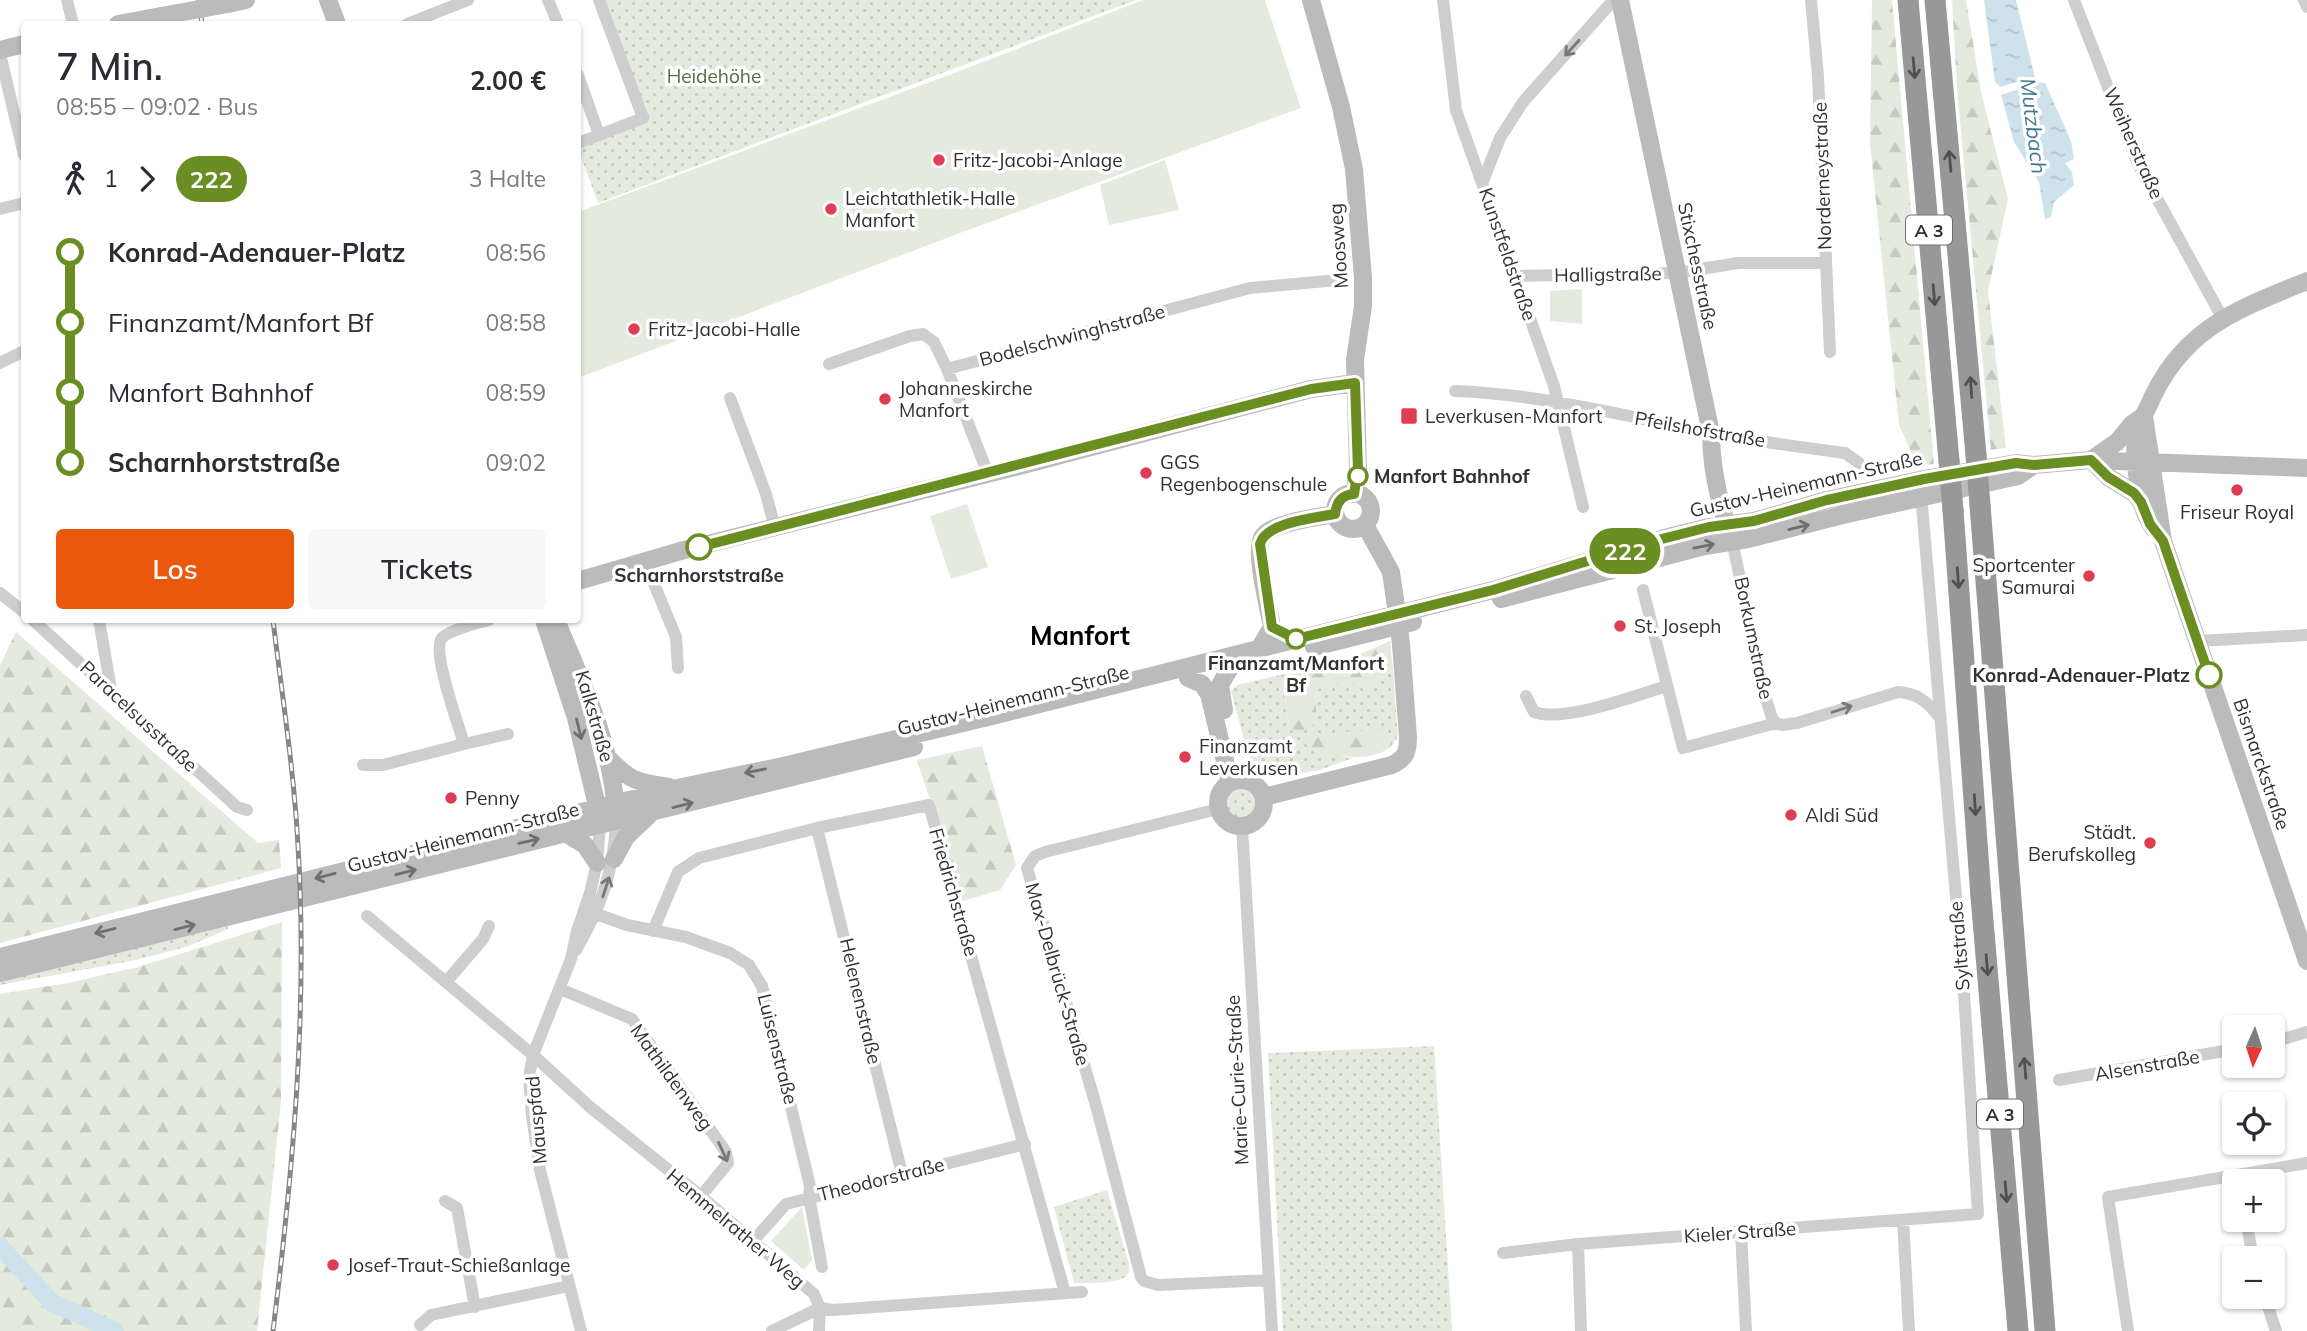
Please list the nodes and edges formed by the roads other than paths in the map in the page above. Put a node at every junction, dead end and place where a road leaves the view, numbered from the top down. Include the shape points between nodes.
1 (67, 0) edge
2 (246, 0) edge
3 (328, 0) edge
4 (468, 0) edge
5 (548, 0) edge
6 (598, 0) edge
7 (1311, 0) edge
8 (1443, 0) edge
9 (1620, 0) edge
10 (1811, 0) edge
11 (1908, 0) edge
12 (1935, 0) edge
13 (2074, 0) edge
14 (2304, 0) edge
15 (2307, 7) edge
16 (72, 21) edge
17 (134, 21) edge
18 (336, 21) edge
19 (418, 21) edge
20 (557, 21) edge
21 (21, 45) edge
22 (0, 52) edge
23 (581, 84) edge
24 (599, 135) junction
25 (21, 142) edge
26 (581, 142) edge
27 (1483, 181) junction
28 (21, 204) edge
29 (0, 209) edge
30 (1826, 263) junction
31 (1676, 273) junction
32 (1516, 276) junction
33 (2307, 282) edge
34 (1339, 295) dead end
35 (2223, 319) junction
36 (21, 352) edge
37 (1830, 352) dead end
38 (0, 363) edge
39 (829, 364) dead end
40 (947, 369) junction
41 (1355, 383) junction
42 (1455, 391) dead end
43 (730, 398) dead end
44 (1559, 402) junction
45 (2144, 416) junction
46 (1711, 433) junction
47 (2091, 460) junction
48 (2143, 461) junction
49 (1859, 463) dead end
50 (2307, 468) edge
51 (988, 474) junction
52 (1915, 490) junction
53 (1354, 494) junction
54 (2141, 502) junction
55 (1583, 507) dead end
56 (1335, 514) junction
57 (1365, 525) junction
58 (775, 528) junction
59 (1729, 533) junction
60 (2163, 541) junction
61 (645, 562) junction
62 (581, 580) edge
63 (1643, 590) dead end
64 (0, 593) edge
65 (21, 610) edge
66 (36, 623) edge
67 (100, 623) edge
68 (481, 623) edge
69 (545, 623) edge
70 (557, 623) edge
71 (1272, 627) junction
72 (2307, 635) edge
73 (1296, 639) junction
74 (2198, 641) junction
75 (1259, 649) junction
76 (678, 668) dead end
77 (1230, 668) junction
78 (1188, 678) junction
79 (1938, 679) junction
80 (1667, 687) junction
81 (111, 689) junction
82 (1526, 696) dead end
83 (1917, 696) junction
84 (1939, 717) junction
85 (1776, 723) junction
86 (508, 734) dead end
87 (464, 744) junction
88 (608, 758) junction
89 (363, 765) dead end
90 (588, 769) junction
91 (1236, 781) junction
92 (677, 788) junction
93 (1264, 797) junction
94 (1218, 809) junction
95 (247, 810) dead end
96 (652, 813) junction
97 (570, 815) junction
98 (608, 815) junction
99 (1242, 827) junction
100 (817, 828) junction
101 (565, 833) junction
102 (605, 861) junction
103 (590, 912) junction
104 (367, 916) dead end
105 (488, 926) dead end
106 (653, 931) junction
107 (0, 957) edge
108 (2307, 961) edge
109 (0, 973) edge
110 (446, 982) junction
111 (560, 989) junction
112 (2307, 1032) edge
113 (2286, 1038) edge
114 (2222, 1051) edge
115 (533, 1055) junction
116 (2059, 1080) dead end
117 (1025, 1144) junction
118 (2307, 1163) edge
119 (2281, 1169) edge
120 (902, 1174) junction
121 (2222, 1181) edge
122 (701, 1196) junction
123 (809, 1197) junction
124 (445, 1201) dead end
125 (1978, 1214) joint
126 (1903, 1220) junction
127 (1741, 1232) junction
128 (753, 1241) junction
129 (1578, 1244) junction
130 (1503, 1253) dead end
131 (822, 1267) dead end
132 (1269, 1280) junction
133 (569, 1286) junction
134 (1082, 1292) dead end
135 (1065, 1293) junction
136 (475, 1307) junction
137 (820, 1308) junction
138 (2269, 1309) edge
139 (420, 1325) dead end
140 (581, 1331) edge
141 (772, 1331) edge
142 (819, 1331) edge
143 (1272, 1331) edge
144 (1581, 1331) edge
145 (1746, 1331) edge
146 (1909, 1331) edge
147 (2018, 1331) edge
148 (2045, 1331) edge
149 (2129, 1331) edge
150 (2276, 1331) edge

1 - 16 street
2 - 17 main road, bridge
3 - 18 main road
4 - 19 street
5 - 20 street
6 - 24 street via 643,118
7 - 41 main road, Moosweg via 1354,169 1363,278
8 - 27 street, Kunstfeldstraße via 1456,110
9 -> 27 street, Stixchesstraße via 1610,4 1523,102 1500,138
9 - 31 main road, Stixchesstraße
10 - 30 street, Norderneystraße
11 -> 147 highway, A 3, bridge
148 -> 12 highway, A 3, bridge
13 - 35 street, Weiherstraße via 2137,162
14 - 15 street
21 - 22 main road
22 - 25 street
23 - 24 street
24 - 26 street
27 - 32 street, Kunstfeldstraße
28 - 29 street
30 - 31 street, Halligstraße via 1738,263
30 - 37 street, Norderneystraße
31 - 32 street, Halligstraße
31 - 46 main road, Stixchesstraße
32 - 44 street, Kunstfeldstraße
33 - 35 main road
34 - 40 street, Bodelschwinghstraße via 1337,276 1250,288
35 - 45 main road via 2174,360
36 - 38 street
39 - 40 street via 923,334 934,342
40 - 51 street
41 - 51 main road via 1311,389
41 - 53 main road, Moosweg via 1358,470
42 - 44 street, Pfeilshofstraße via 1500,392
43 - 58 street
44 - 46 street, Pfeilshofstraße
44 - 55 street, Kunstfeldstraße
45 - 47 main road
45 - 48 main road via 2135,443
46 - 49 street, Pfeilshofstraße via 1844,453
46 - 59 main road, Stixchesstraße
47 - 48 main road, Gustav-Heinemann-Straße
47 - 52 main road, Gustav-Heinemann-Straße via 2034,465 2018,477
47 - 54 main road
48 - 50 main road, Gustav-Heinemann-Straße
48 - 54 main road, Bismarckstraße
48 - 60 main road, Bismarckstraße
51 - 58 main road
52 - 59 main road, Gustav-Heinemann-Straße via 1827,500
52 - 79 street, Syltstraße via 1922,506
53 - 56 main road via 1340,499
53 - 57 main road via 1370,506
54 - 60 main road, Bismarckstraße
56 - 57 main road via 1347,528
56 - 71 main road via 1283,525 1262,537 1259,553
57 - 93 main road, bridge via 1391,572 1408,750 1404,759 1392,765
58 - 61 main road
59 - 73 main road, Gustav-Heinemann-Straße via 1668,537 1493,590
77 -> 59 main road, Gustav-Heinemann-Straße via 1588,578
59 - 85 street, Borkumstraße via 1766,699
60 - 74 main road, Bismarckstraße
61 - 62 main road
61 - 76 street via 676,638
63 - 80 street
64 - 65 street
66 - 81 street, Paracelsusstraße
67 - 81 street
68 - 87 street via 447,635 439,645
69 -> 90 main road, Kalkstraße
70 - 88 main road, Kalkstraße
71 - 73 main road
71 - 75 main road
72 - 74 street
73 - 75 main road, Gustav-Heinemann-Straße
74 - 108 main road, Bismarckstraße
75 -> 92 main road, Gustav-Heinemann-Straße
77 - 78 main road, Gustav-Heinemann-Straße
77 - 91 main road via 1219,692
78 - 91 main road via 1202,684 1209,694
96 -> 78 main road, Gustav-Heinemann-Straße
79 - 83 street
79 - 84 street, Syltstraße
80 - 82 street via 1583,711 1545,716 1534,712
80 - 85 street via 1683,748
81 - 95 street, Paracelsusstraße via 237,807
83 - 84 street
85 -> 83 street, Borkumstraße via 1797,723 1898,692
84 - 125 street, Syltstraße via 1963,977
86 - 87 street
87 - 89 street via 395,763
88 - 92 main road via 635,781
88 - 98 main road, Kalkstraße
90 - 97 main road via 583,796
90 - 98 main road, Kalkstraße
91 - 93 main road via 1256,785
91 - 94 main road via 1221,791
92 - 98 main road, Gustav-Heinemann-Straße
93 - 99 main road via 1260,817
94 - 99 main road via 1224,820
94 - 132 street, Max-Delbrück-Straße via 1045,852 1035,856 1027,868 1141,1276 1158,1285
96 - 98 main road, Gustav-Heinemann-Straße
96 - 102 main road
97 - 98 main road, Gustav-Heinemann-Straße
97 -> 107 main road, Gustav-Heinemann-Straße
98 - 101 main road, Gustav-Heinemann-Straße
98 - 102 street, Mauspfad
99 - 132 street, Marie-Curie-Straße
100 - 106 street, Friedrichstraße via 687,864 678,872
100 - 117 street, Friedrichstraße via 929,805
100 - 120 street, Helenenstraße
101 - 102 main road
109 -> 101 main road, Gustav-Heinemann-Straße
102 - 103 street, Mauspfad
103 - 106 street, Luisenstraße
103 - 111 street, Mauspfad
104 - 110 street, Hemmelrather Weg
105 - 110 street via 483,939
106 - 123 street, Luisenstraße via 730,953 749,965 762,986
110 - 115 street, Hemmelrather Weg
111 - 115 street, Mauspfad
111 -> 122 street, Mathildenweg via 632,1019 726,1152 728,1163
112 - 113 street
114 - 116 street, Alsenstraße
115 - 122 street, Hemmelrather Weg
115 - 133 street, Mauspfad via 529,1077 536,1143
117 - 120 street, Theodorstraße
117 - 135 street, Friedrichstraße
118 - 119 street
120 - 123 street, Theodorstraße
121 - 149 street via 2108,1197
122 - 128 street, Hemmelrather Weg
123 - 128 street, Theodorstraße via 786,1204
123 - 131 street, Luisenstraße
124 - 136 street via 457,1208
125 - 126 street, Kieler Straße
126 - 127 street, Kieler Straße
126 - 146 street
127 - 129 street, Kieler Straße
127 - 145 street
128 - 137 street, Hemmelrather Weg via 814,1294
129 - 130 street, Kieler Straße
129 - 144 street
132 - 143 street, Marie-Curie-Straße
133 - 136 street
133 - 140 street, Mauspfad
134 - 135 street
135 - 137 street
136 - 139 street via 431,1315
137 - 141 street
137 - 142 street
138 - 150 street

